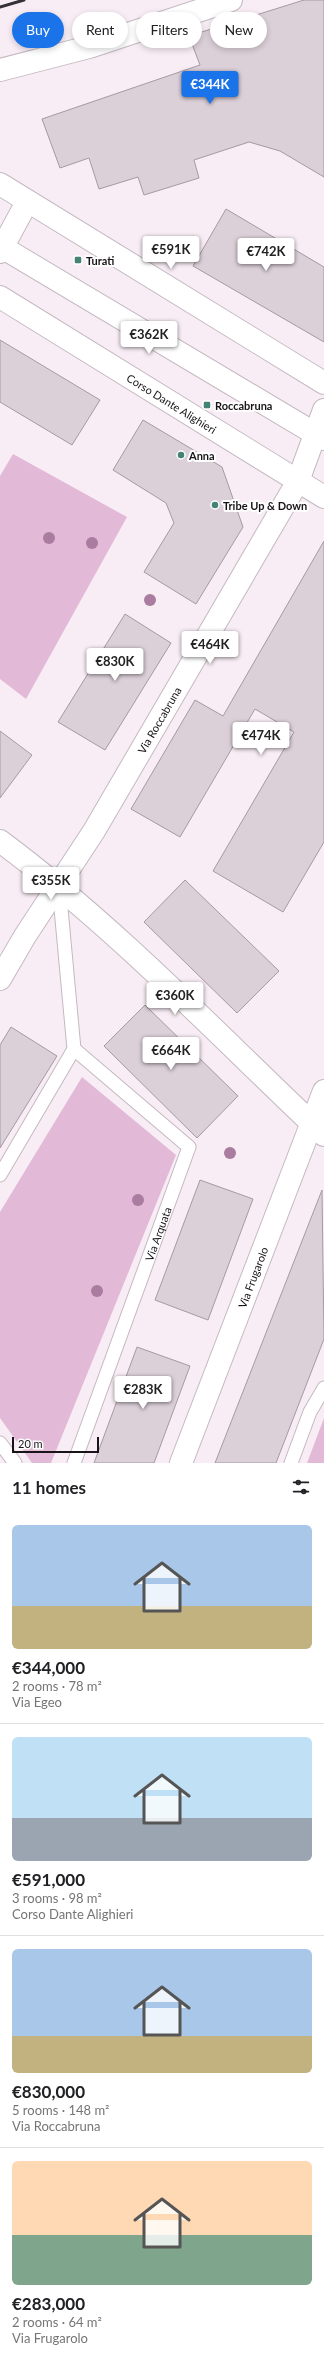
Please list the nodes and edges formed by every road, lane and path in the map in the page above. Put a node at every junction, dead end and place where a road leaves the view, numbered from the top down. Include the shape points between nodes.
1 (231, 0) edge
2 (0, 70) edge
3 (0, 184) edge
4 (27, 202) junction
5 (1, 248) edge
6 (0, 298) edge
7 (324, 383) edge
8 (324, 410) edge
9 (320, 437) edge
10 (298, 481) junction
11 (324, 497) edge
12 (0, 841) edge
13 (58, 885) junction
14 (0, 979) edge
15 (74, 1049) junction
16 (324, 1091) edge
17 (317, 1129) edge
18 (0, 1175) edge
19 (324, 1388) edge
20 (0, 1443) edge
21 (15, 1463) edge
22 (74, 1463) edge
23 (181, 1463) edge
24 (291, 1463) edge

1 - 2 street via 89,47
3 - 4 street
4 - 5 street
4 - 7 street
5 - 9 street
6 - 10 street, Corso Dante Alighieri
8 - 9 street, Via Roccabruna
9 - 10 street, Via Roccabruna
10 - 11 street, Corso Dante Alighieri
10 - 13 street, Via Roccabruna via 94,831
12 - 13 street
13 - 14 street, Via Roccabruna
13 - 15 lane
13 - 17 street via 110,930
15 - 18 lane
15 - 22 lane, Via Arquata via 189,1146
16 - 17 street, Via Frugarolo
17 - 23 street, Via Frugarolo
19 - 24 lane via 310,1412
20 - 21 lane

